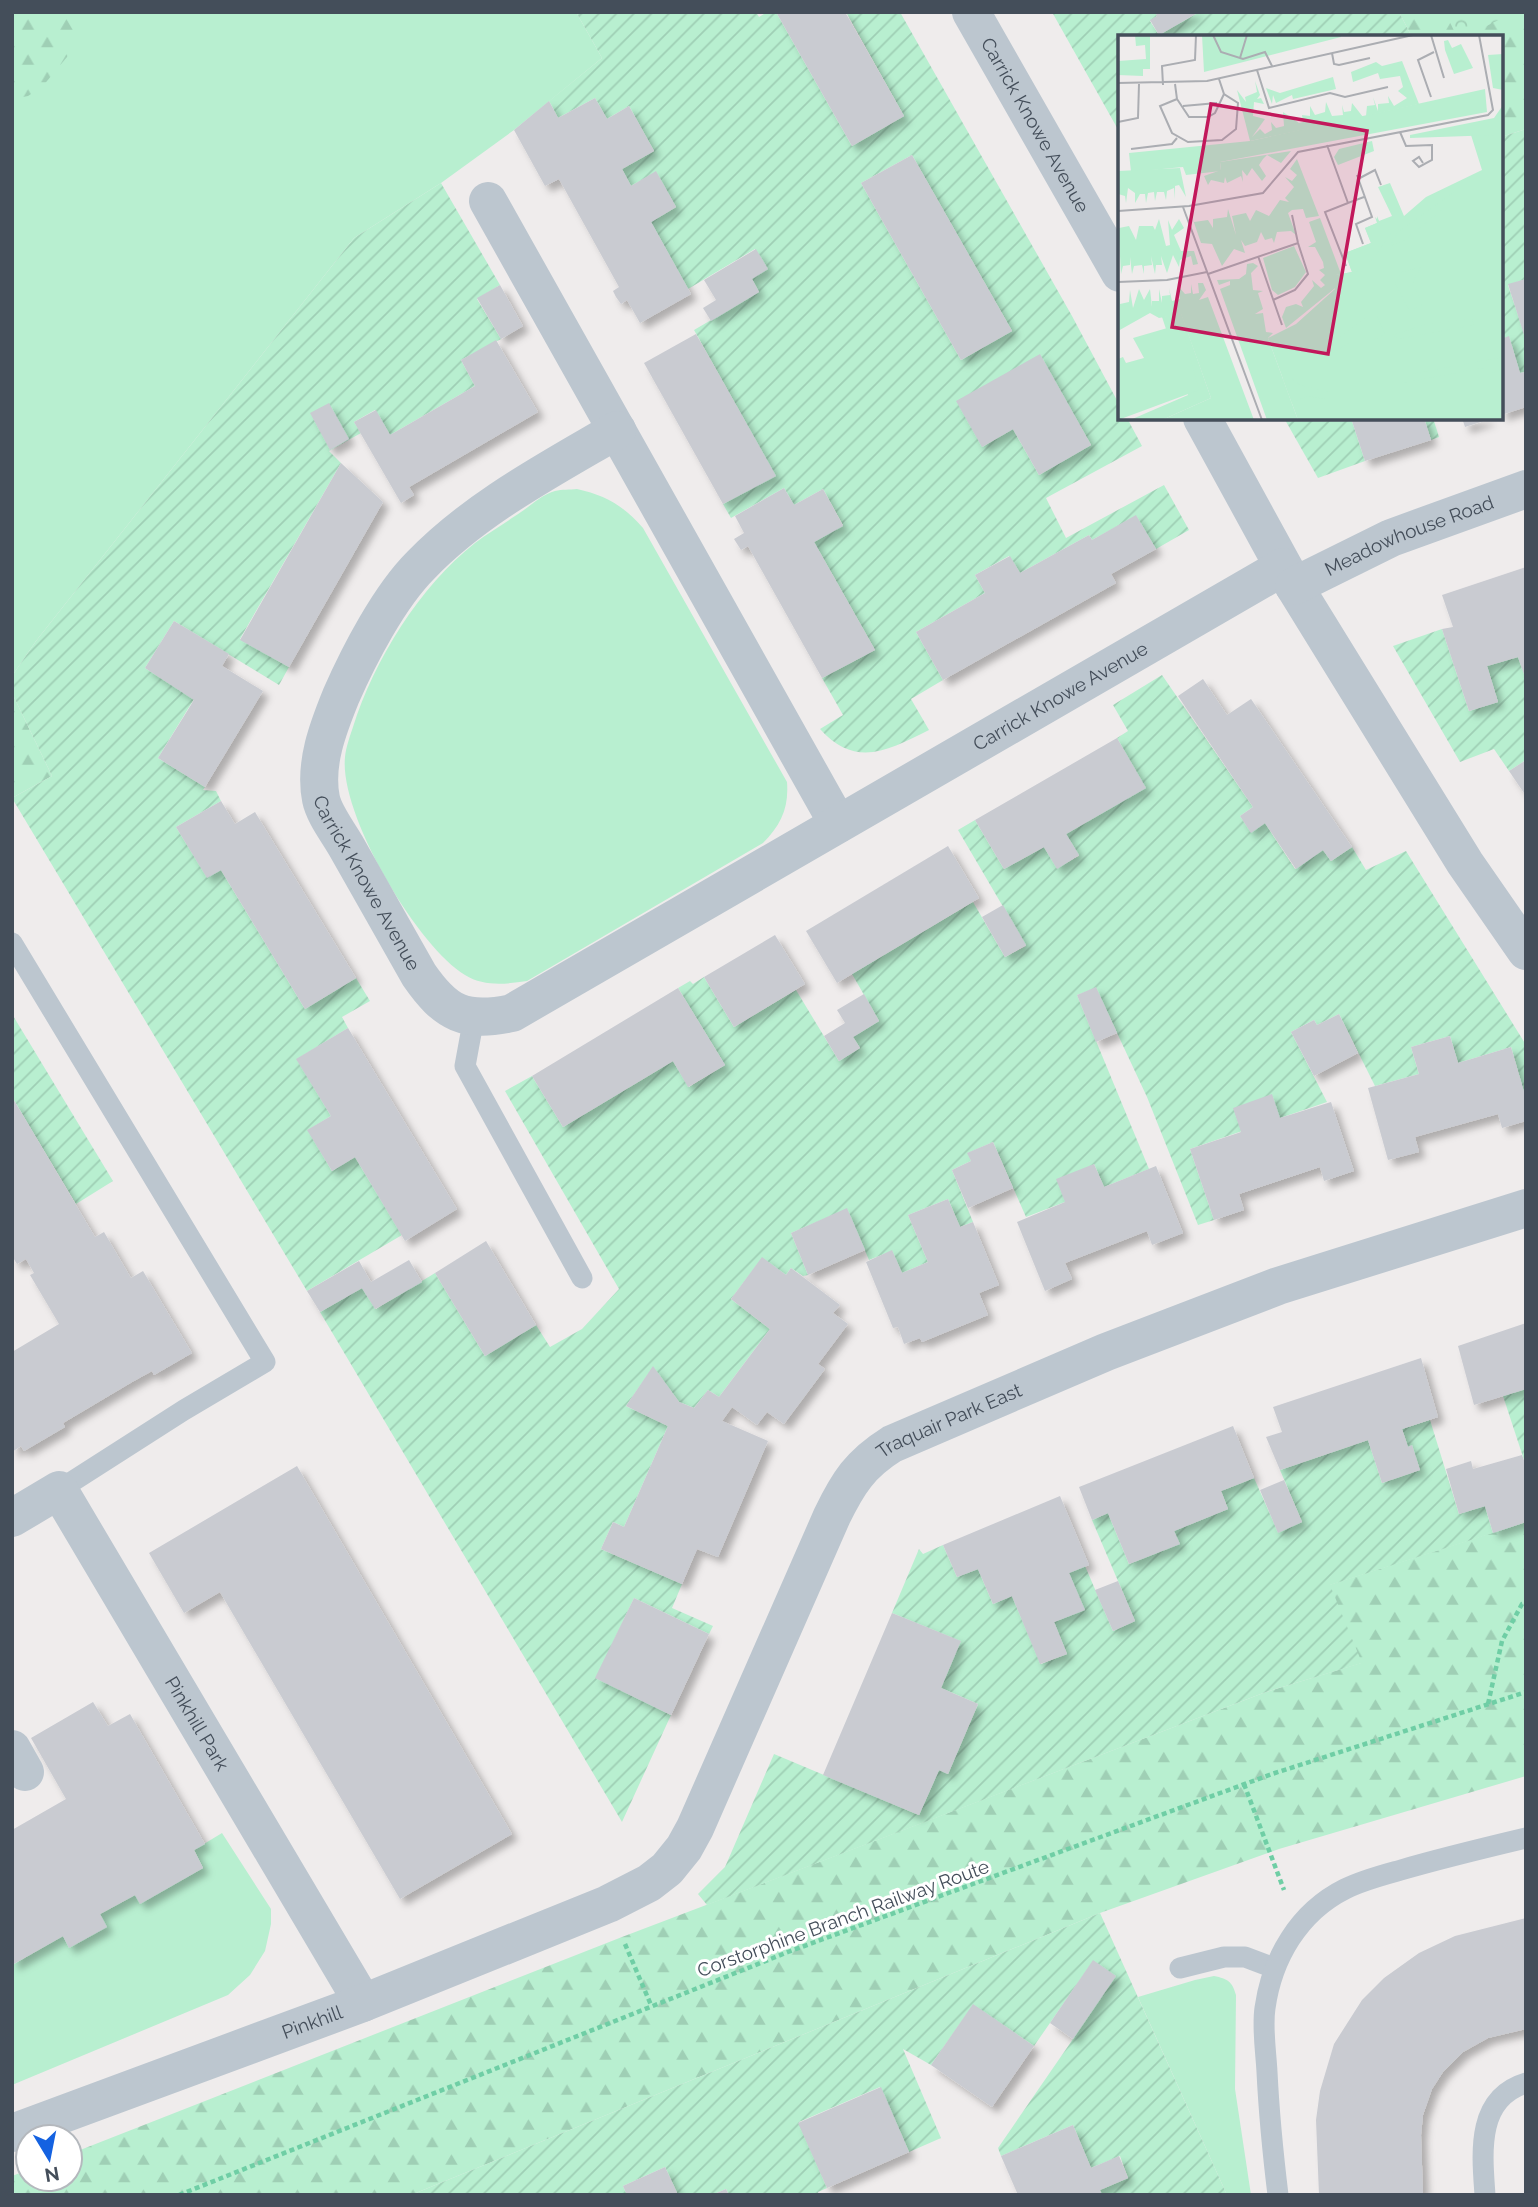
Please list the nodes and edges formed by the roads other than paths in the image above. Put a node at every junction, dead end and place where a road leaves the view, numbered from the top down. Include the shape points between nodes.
1 (971, 12) edge
2 (488, 201) dead end
3 (1118, 269) edge
4 (1203, 420) edge
5 (617, 430) junction
6 (1526, 489) edge
7 (1289, 576) junction
8 (838, 824) junction
9 (12, 943) edge
10 (1526, 951) edge
11 (474, 1017) junction
12 (1526, 1208) edge
13 (582, 1278) dead end
14 (59, 1490) junction
15 (12, 1518) edge
16 (1526, 1838) edge
17 (608, 1904) joint
18 (1180, 1968) dead end
19 (1274, 1968) junction
20 (363, 2003) junction
21 (1526, 2083) edge
22 (12, 2133) edge
23 (1278, 2195) edge
24 (1485, 2195) edge

1 - 3 street, Carrick Knowe Avenue
2 - 5 street
4 - 7 street
5 - 8 street
5 - 11 street, Carrick Knowe Avenue via 499,502 418,567 350,675 324,742 321,801 434,997 452,1010
6 - 7 street, Meadowhouse Road
7 - 8 street, Carrick Knowe Avenue
7 - 10 street via 1458,851
8 - 11 street, Carrick Knowe Avenue via 512,1013
9 - 14 lane via 265,1362
11 - 13 lane via 465,1066
12 - 17 street, Traquair Park East via 1201,1315 993,1400 873,1456 848,1483 832,1516 684,1848 649,1883
14 - 15 street
14 - 20 street, Pinkhill Park
16 - 19 lane via 1345,1889 1298,1927
17 - 20 street, Pinkhill
18 - 19 lane via 1224,1957 1245,1957
19 - 23 lane via 1264,2010
20 - 22 street, Pinkhill
21 - 24 lane via 1497,2100 1485,2123

